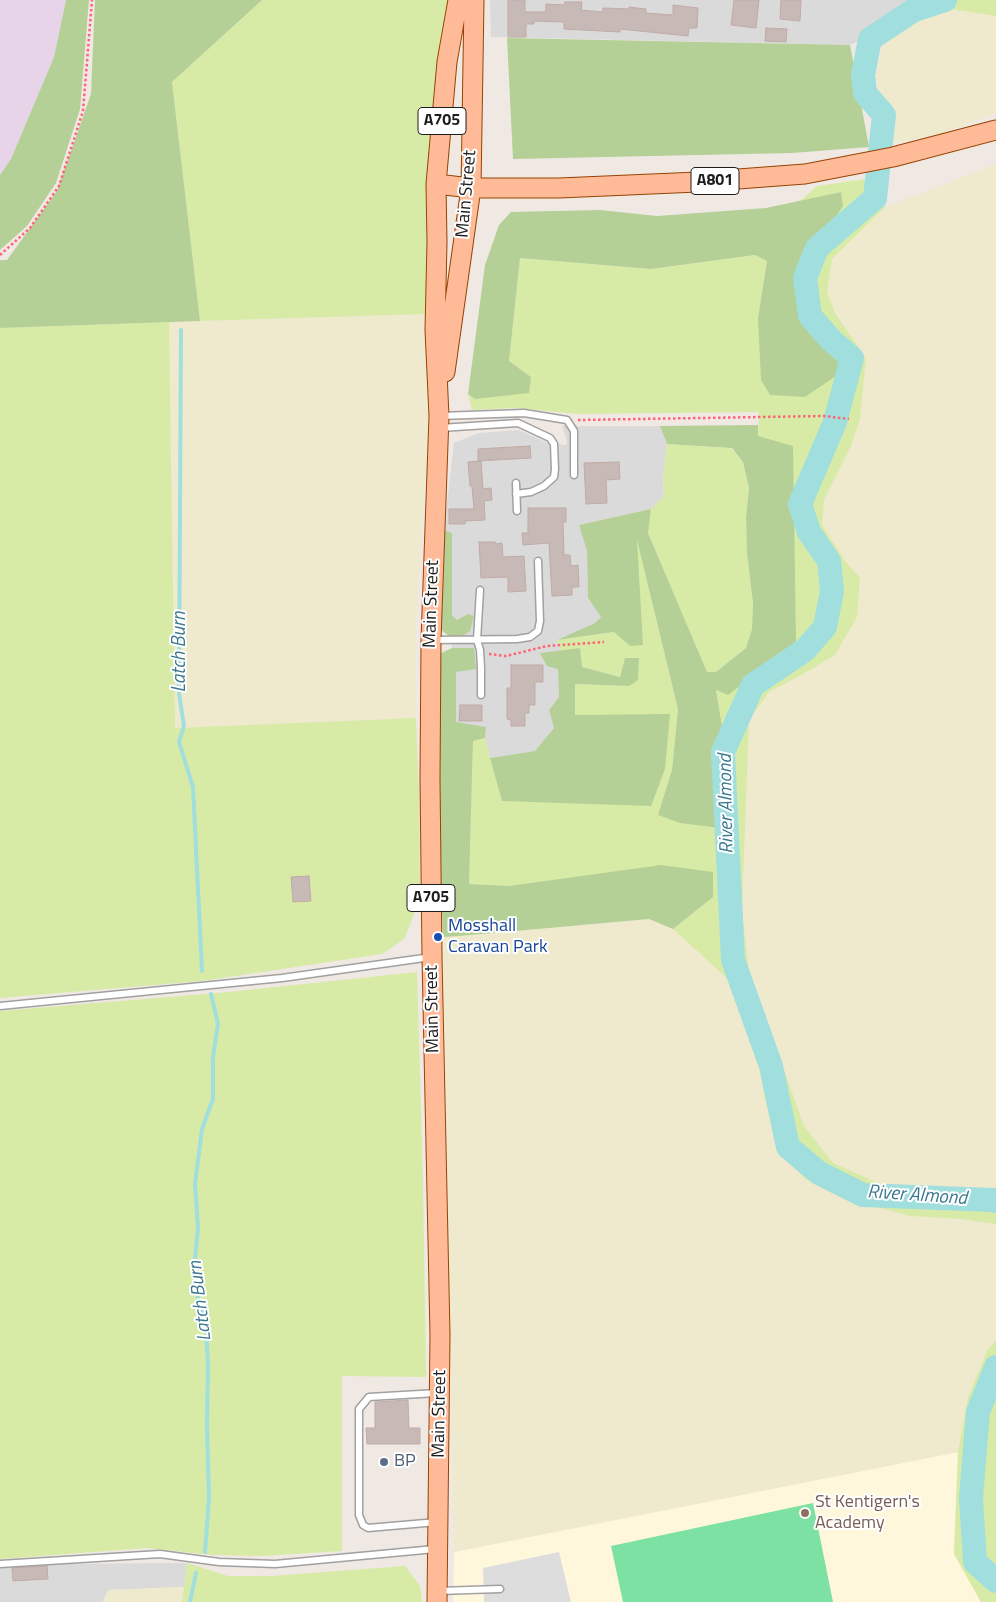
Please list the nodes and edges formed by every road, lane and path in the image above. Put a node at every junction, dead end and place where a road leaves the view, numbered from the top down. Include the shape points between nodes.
1 (92, 0) edge
2 (458, 0) edge
3 (474, 0) edge
4 (996, 130) edge
5 (444, 185) junction
6 (471, 188) junction
7 (0, 255) edge
8 (849, 419) dead end
9 (567, 420) junction
10 (439, 422) junction
11 (574, 476) dead end
12 (516, 483) dead end
13 (516, 494) junction
14 (517, 511) dead end
15 (538, 561) dead end
16 (480, 590) dead end
17 (431, 640) junction
18 (477, 640) junction
19 (604, 642) dead end
20 (480, 650) junction
21 (481, 695) dead end
22 (432, 957) junction
23 (0, 1006) edge
24 (441, 1392) junction
25 (438, 1522) junction
26 (438, 1549) junction
27 (0, 1564) edge
28 (500, 1589) dead end
29 (437, 1597) edge

1 - 7 path via 83,111 59,186 30,228
2 - 5 main road, Main Street / A705 via 447,62
3 - 6 main road, Main Street / A705
4 - 6 main road, A801 via 893,157 804,174 559,188
5 - 6 main road, A801
5 - 10 main road, Main Street / A705 via 437,242 435,330
6 - 10 main road, Main Street / A705
8 - 9 path via 823,416
9 - 10 lane via 524,413
9 - 11 lane via 574,431
10 - 13 lane via 518,423 550,438 554,444 554,477 531,492
10 - 17 main road, Main Street / A705
12 - 13 lane
13 - 14 lane
15 - 18 lane via 538,631 524,638
16 - 18 lane
17 - 18 lane
17 - 22 main road, Main Street / A705
18 - 20 lane
19 - 20 path via 547,646 506,656
20 - 21 lane
22 - 23 lane via 282,978
22 - 24 main road, Main Street / A705
24 - 25 main road, Main Street / A705
24 - 25 lane via 369,1398 360,1409 359,1515 363,1525 368,1528
25 - 26 main road, Main Street / A705
26 - 27 lane via 275,1564 219,1562 160,1554
26 - 29 main road, Main Street / A705
28 - 29 lane

